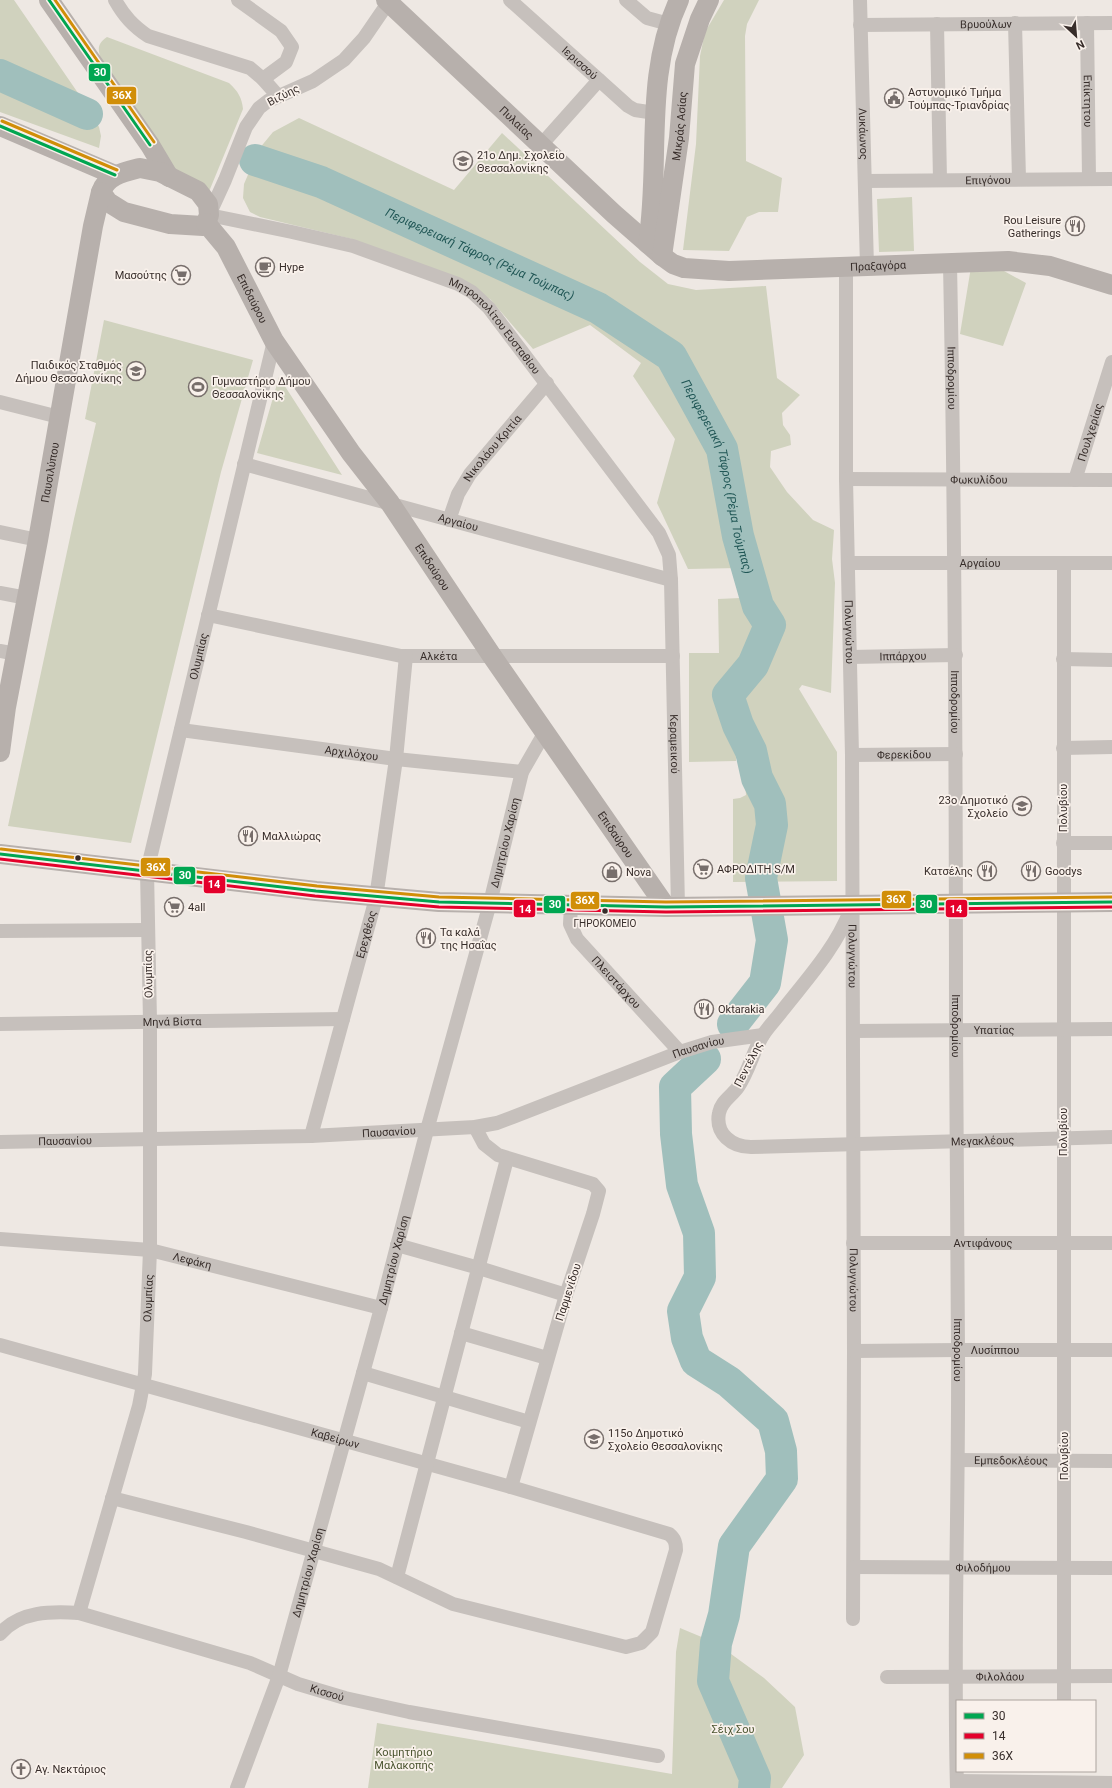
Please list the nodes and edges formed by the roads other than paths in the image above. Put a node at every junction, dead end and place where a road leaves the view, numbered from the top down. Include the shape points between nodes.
1 (49, 0) edge
2 (115, 0) edge
3 (238, 0) edge
4 (510, 0) edge
5 (626, 0) edge
6 (679, 0) edge
7 (709, 0) edge
8 (860, 0) edge
9 (388, 1) edge
10 (1015, 22) junction
11 (1112, 23) edge
12 (669, 24) junction
13 (937, 24) junction
14 (1087, 24) junction
15 (860, 25) junction
16 (262, 79) junction
17 (599, 80) junction
18 (278, 96) junction
19 (655, 113) junction
20 (0, 126) edge
21 (150, 145) junction
22 (541, 145) junction
23 (144, 169) junction
24 (115, 175) junction
25 (169, 177) junction
26 (1019, 179) junction
27 (1089, 179) junction
28 (1112, 179) edge
29 (940, 180) junction
30 (865, 181) junction
31 (101, 192) junction
32 (208, 219) junction
33 (655, 250) junction
34 (950, 264) junction
35 (867, 267) junction
36 (846, 268) junction
37 (1112, 285) edge
38 (274, 341) junction
39 (1112, 362) edge
40 (547, 383) junction
41 (0, 402) edge
42 (60, 417) junction
43 (244, 464) junction
44 (846, 478) junction
45 (955, 479) junction
46 (1075, 480) junction
47 (1112, 480) edge
48 (390, 503) junction
49 (449, 520) junction
50 (0, 532) edge
51 (38, 540) junction
52 (848, 563) junction
53 (955, 563) junction
54 (1112, 563) edge
55 (1064, 564) junction
56 (672, 580) junction
57 (0, 592) edge
58 (27, 598) junction
59 (208, 615) junction
60 (8, 652) edge
61 (956, 655) junction
62 (406, 656) junction
63 (492, 656) junction
64 (673, 656) junction
65 (850, 657) junction
66 (1063, 659) junction
67 (1112, 660) edge
68 (3, 706) edge
69 (181, 730) junction
70 (545, 732) junction
71 (1112, 747) edge
72 (1063, 748) junction
73 (0, 752) edge
74 (956, 754) junction
75 (852, 755) junction
76 (396, 759) junction
77 (522, 772) junction
78 (1063, 843) junction
79 (1112, 843) edge
80 (0, 854) edge
81 (147, 871) junction
82 (376, 898) junction
83 (1112, 902) edge
84 (1063, 903) junction
85 (490, 904) junction
86 (956, 904) junction
87 (852, 905) junction
88 (571, 906) junction
89 (672, 907) junction
90 (147, 930) junction
91 (0, 931) edge
92 (343, 1019) junction
93 (150, 1022) junction
94 (0, 1024) edge
95 (956, 1029) junction
96 (1063, 1029) junction
97 (1112, 1029) edge
98 (852, 1030) junction
99 (763, 1035) junction
100 (680, 1052) junction
101 (475, 1128) junction
102 (427, 1130) junction
103 (311, 1136) junction
104 (1112, 1137) edge
105 (150, 1138) junction
106 (1064, 1138) junction
107 (956, 1141) junction
108 (0, 1142) edge
109 (853, 1144) junction
110 (507, 1159) junction
111 (0, 1239) edge
112 (853, 1243) junction
113 (957, 1243) junction
114 (1064, 1244) junction
115 (1112, 1244) edge
116 (397, 1245) junction
117 (150, 1250) junction
118 (479, 1268) junction
119 (566, 1295) junction
120 (381, 1308) junction
121 (461, 1333) junction
122 (0, 1346) edge
123 (958, 1350) junction
124 (1064, 1350) junction
125 (1112, 1350) edge
126 (854, 1352) junction
127 (547, 1358) junction
128 (363, 1373) junction
129 (144, 1385) junction
130 (444, 1396) junction
131 (529, 1422) junction
132 (343, 1441) junction
133 (958, 1460) junction
134 (1064, 1460) junction
135 (1112, 1461) edge
136 (427, 1464) junction
137 (511, 1488) junction
138 (112, 1498) junction
139 (313, 1550) junction
140 (854, 1567) junction
141 (956, 1567) junction
142 (1064, 1568) junction
143 (1112, 1568) edge
144 (397, 1577) junction
145 (79, 1613) junction
146 (853, 1619) dead end
147 (2, 1626) edge
148 (279, 1676) junction
149 (1064, 1676) junction
150 (1112, 1676) edge
151 (888, 1677) dead end
152 (956, 1677) junction
153 (956, 1700) edge
154 (1064, 1700) edge
155 (658, 1756) dead end
156 (957, 1772) edge
157 (1064, 1780) edge
158 (1112, 1783) edge
159 (957, 1785) edge
160 (237, 1788) edge

1 - 21 street
2 - 16 street via 124,16 148,36 250,68
3 - 16 street via 281,31 292,47 286,62
4 - 17 street, Ιερισσού
5 - 12 street via 647,18
6 - 12 street, Μικράς Ασίας
7 - 33 street, Μικράς Ασίας via 685,64 675,166
8 - 15 street, Λυκάωνος
9 - 18 street, Βιζύης via 368,33 344,60 313,81
9 - 22 street, Πυλαίας
10 - 13 street, Βρυούλων
10 - 14 street, Βρυούλων
10 - 26 street
11 - 14 street, Βρυούλων
12 - 19 street, Μικράς Ασίας via 660,57
13 - 15 street, Βρυούλων
13 - 29 street
14 - 27 street, Επίκτητου
15 - 30 street, Λυκάωνος
16 - 18 street
17 - 19 street, Ιερισσού via 628,106 635,110
17 - 22 street
18 - 32 street, Βιζύης via 259,108 246,127
19 - 33 street, Μικράς Ασίας
20 - 24 street
21 - 23 street via 149,158
21 - 25 street
22 - 33 street, Πυλαίας
23 - 24 street
23 - 25 street via 160,172
24 - 31 street via 104,184
25 - 32 street via 198,191 208,204
26 - 27 street, Επιγόνου
26 - 29 street, Επιγόνου
27 - 28 street, Επιγόνου
29 - 30 street, Επιγόνου
30 - 35 street, Λυκάωνος
31 - 32 street via 108,202 124,212 170,224 203,226
31 - 42 street, Παυσιλύπου
32 - 38 street, Επιδαύρου via 226,247
32 - 40 street, Μητροπολίτου Ευσταθίου via 292,232 353,246 465,288 490,308
33 - 36 street, Πραξαγόρα via 674,264 703,270
34 - 35 street, Πραξαγόρα
34 - 37 street, Πραξαγόρα via 1008,261 1035,264 1055,267
34 - 45 street, Ιπποδρομίου
35 - 36 street, Πραξαγόρα
36 - 44 street, Πολυγνώτου
38 - 43 street, Ολυμπίας
38 - 48 street, Επιδαύρου
39 - 46 street, Πουλχερίας
40 - 49 street, Νικολάου Κριτία via 470,474 458,494
40 - 56 street, Μητροπολίτου Ευσταθίου via 662,538 670,561
41 - 42 street
42 - 51 street, Παυσιλύπου
43 - 48 street, Αργαίου
43 - 59 street, Ολυμπίας
44 - 45 street, Φωκυλίδου
44 - 52 street, Πολυγνώτου
45 - 46 street, Φωκυλίδου
45 - 53 street, Ιπποδρομίου
46 - 47 street, Φωκυλίδου
48 - 49 street, Αργαίου
48 - 63 street, Επιδαύρου
49 - 56 street, Αργαίου
50 - 51 street
51 - 58 street, Παυσιλύπου
52 - 53 street, Αργαίου
52 - 65 street, Πολυγνώτου
53 - 55 street, Αργαίου
53 - 61 street, Ιπποδρομίου
54 - 55 street, Αργαίου
55 - 66 street, Πολυβίου
56 - 64 street, Κεραμεικού
57 - 58 street
58 - 60 street, Παυσιλύπου
59 - 62 street, Αλκέτα
59 - 69 street, Ολυμπίας
60 - 68 street, Παυσιλύπου
61 - 65 street, Ιππάρχου
61 - 74 street, Ιπποδρομίου
62 - 63 street, Αλκέτα
62 - 76 street, Ερεχθέος
63 - 64 street, Αλκέτα
63 - 70 street, Επιδαύρου
64 - 89 street, Κεραμεικού
65 - 75 street, Πολυγνώτου
66 - 67 street
66 - 72 street, Πολυβίου
68 - 73 street, Παυσιλύπου
69 - 76 street, Αρχιλόχου
69 - 81 street, Ολυμπίας
70 - 77 street, Δημητρίου Χαρίση
70 - 89 street, Επιδαύρου
71 - 72 street
72 - 78 street, Πολυβίου
74 - 75 street, Φερεκίδου
74 - 86 street, Ιπποδρομίου
75 - 87 street, Πολυγνώτου
76 - 77 street, Αρχιλόχου
76 - 82 street, Ερεχθέος
77 - 85 street, Δημητρίου Χαρίση
78 - 79 street
78 - 84 street, Πολυβίου
80 - 81 street
81 - 82 street
81 - 90 street, Ολυμπίας
82 - 85 street
82 - 92 street, Ερεχθέος
83 - 84 street
84 - 86 street
84 - 96 street, Πολυβίου
85 - 88 street
85 - 102 street, Δημητρίου Χαρίση
86 - 87 street
86 - 95 street, Ιπποδρομίου
87 - 89 street
87 - 98 street, Πολυγνώτου
87 - 99 street, Πεντέλης via 841,932 828,953
88 - 89 street
88 - 100 street, Πλειστάρχου via 570,924 577,939
90 - 91 street
90 - 93 street, Ολυμπίας
92 - 93 street, Μηνά Βίστα
92 - 103 street, Ερεχθέος
93 - 94 street, Μηνά Βίστα
93 - 105 street, Ολυμπίας
95 - 96 street, Υπατίας
95 - 98 street, Υπατίας
95 - 107 street, Ιπποδρομίου
96 - 97 street, Υπατίας
96 - 106 street, Πολυβίου
98 - 109 street, Πολυγνώτου
99 - 100 street, Παυσανίου via 712,1042
99 - 109 street, Πεντέλης via 738,1087 720,1109 719,1123 727,1140 746,1147
100 - 101 street, Παυσανίου via 508,1119
101 - 102 street, Παυσανίου
101 - 110 street via 488,1148
102 - 103 street, Παυσανίου
102 - 116 street, Δημητρίου Χαρίση
103 - 105 street, Παυσανίου
104 - 106 street, Μεγακλέους
105 - 108 street, Παυσανίου
105 - 117 street, Ολυμπίας
106 - 107 street, Μεγακλέους
106 - 114 street, Πολυβίου
107 - 109 street, Μεγακλέους
107 - 113 street, Ιπποδρομίου
109 - 112 street, Πολυγνώτου
110 - 118 street
110 - 119 street, Παρμενίδου via 593,1184 598,1189 597,1200
111 - 117 street, Λεφάκη
112 - 113 street, Αντιφάνους
112 - 126 street, Πολυγνώτου
113 - 114 street, Αντιφάνους
113 - 123 street, Ιπποδρομίου
114 - 115 street, Αντιφάνους
114 - 124 street, Πολυβίου
116 - 118 street
116 - 120 street, Δημητρίου Χαρίση
117 - 120 street, Λεφάκη
117 - 129 street, Ολυμπίας
118 - 119 street
118 - 121 street
119 - 127 street, Παρμενίδου
120 - 128 street, Δημητρίου Χαρίση
121 - 127 street
121 - 130 street
122 - 129 street, Καβείρων
123 - 124 street, Λυσίππου
123 - 126 street, Λυσίππου
123 - 133 street, Ιπποδρομίου
124 - 125 street, Λυσίππου
124 - 134 street, Πολυβίου
126 - 140 street, Πολυγνώτου
127 - 131 street, Παρμενίδου
128 - 130 street
128 - 132 street, Δημητρίου Χαρίση
129 - 132 street, Καβείρων
129 - 138 street, Ολυμπίας
130 - 131 street
130 - 136 street
131 - 137 street, Παρμενίδου
132 - 136 street, Καβείρων
132 - 139 street, Δημητρίου Χαρίση
133 - 134 street, Εμπεδοκλέους
133 - 141 street, Ιπποδρομίου
134 - 135 street, Εμπεδοκλέους
134 - 142 street, Πολυβίου
136 - 137 street, Καβείρων
136 - 144 street
137 - 144 street, Καβείρων via 669,1534 674,1538 676,1550 649,1637 626,1647 453,1604
138 - 139 street
138 - 145 street, Ολυμπίας
139 - 144 street via 379,1569
139 - 148 street, Δημητρίου Χαρίση
140 - 141 street, Φιλοδήμου
140 - 146 street, Πολυγνώτου
141 - 142 street, Φιλοδήμου
141 - 152 street, Ιπποδρομίου
142 - 143 street, Φιλοδήμου
142 - 149 street, Πολυβίου
145 - 147 street, Κισσού via 39,1613
145 - 148 street, Κισσού via 236,1659
148 - 155 street, Κισσού via 314,1690 372,1705
148 - 160 street, Δημητρίου Χαρίση
149 - 150 street, Φιλολάου
149 - 152 street, Φιλολάου
149 - 154 street, Πολυβίου
151 - 152 street, Φιλολάου
152 - 153 street, Ιπποδρομίου
156 - 159 street, Ιπποδρομίου
157 - 158 street
157 - 159 street

